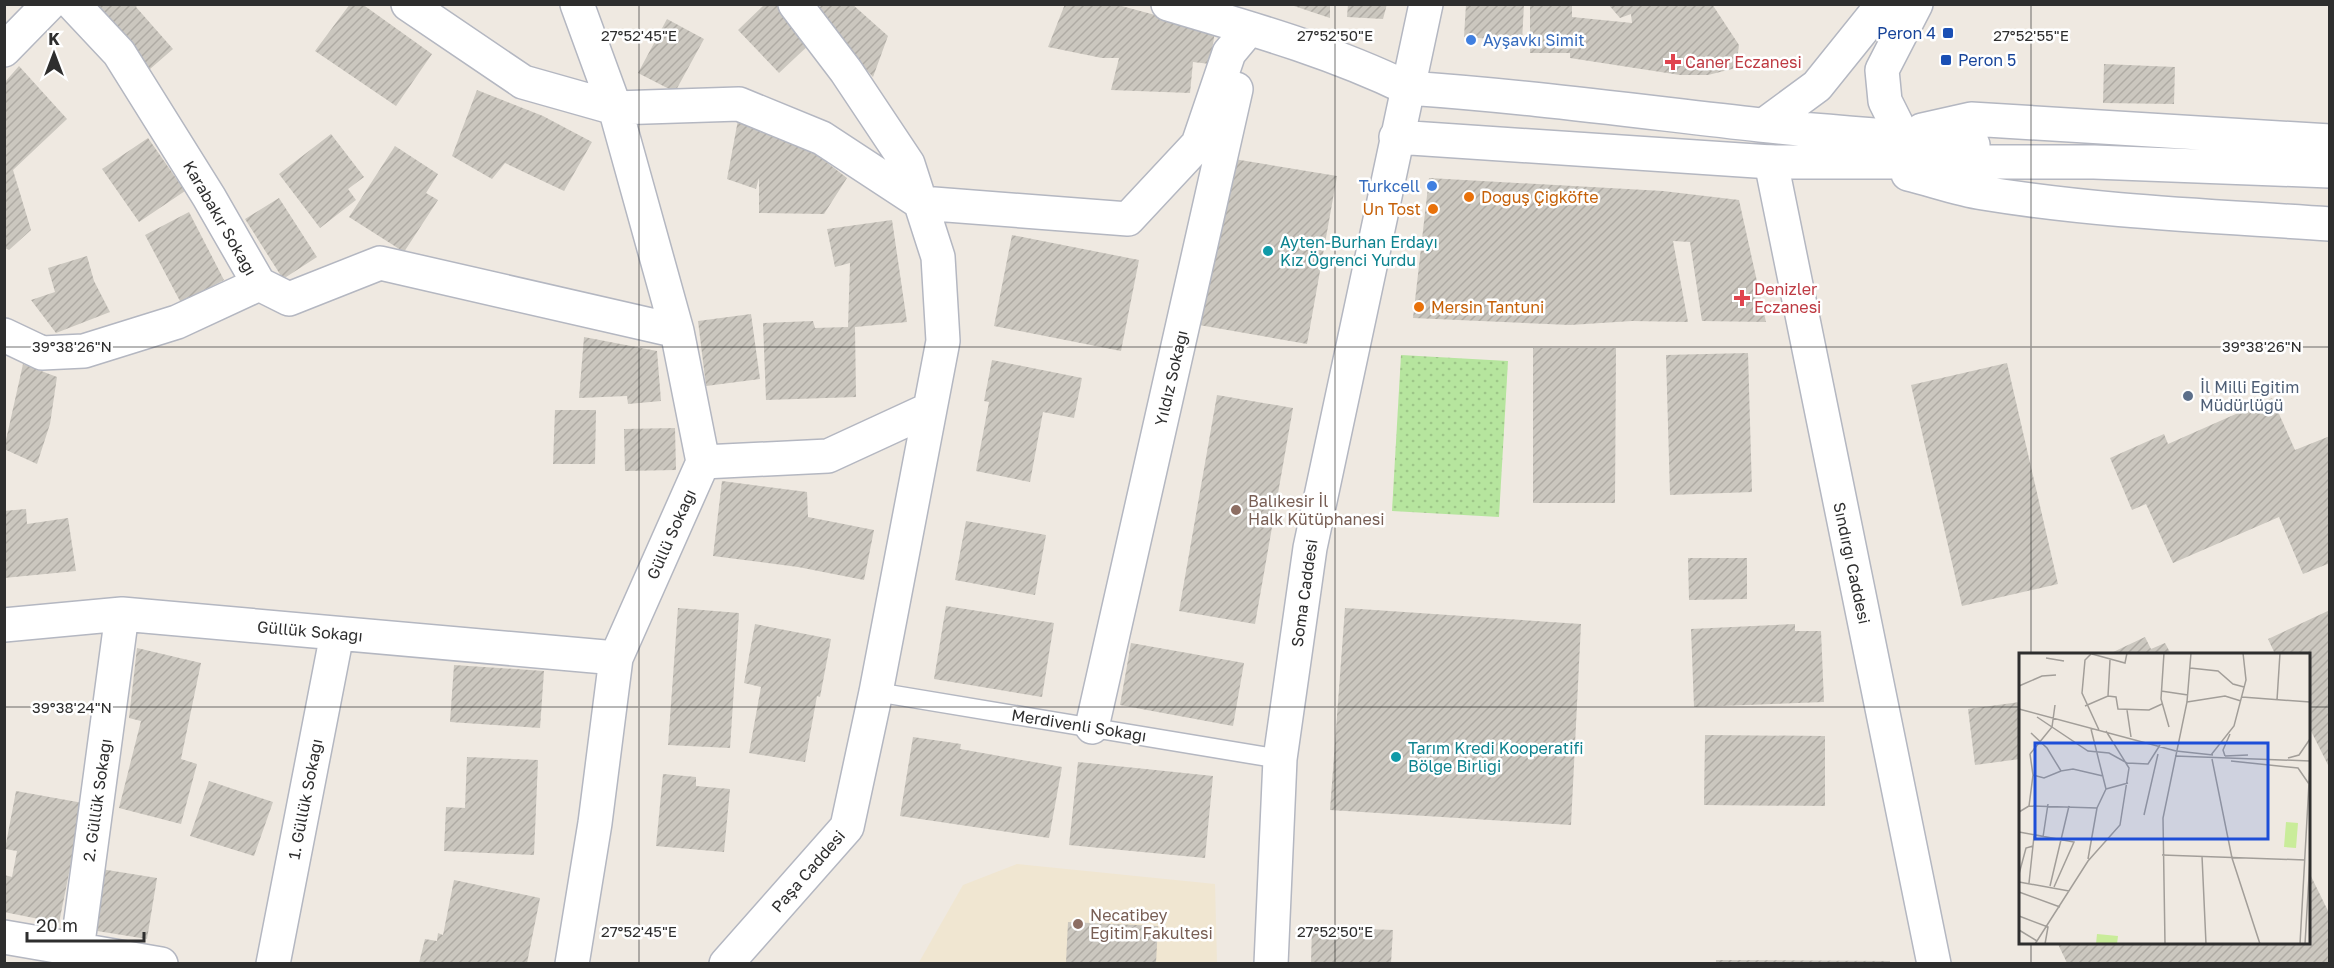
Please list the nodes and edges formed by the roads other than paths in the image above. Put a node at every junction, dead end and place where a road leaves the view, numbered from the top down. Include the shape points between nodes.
1 (49, 4) edge
2 (73, 4) edge
3 (408, 4) edge
4 (577, 4) edge
5 (795, 4) edge
6 (1168, 4) edge
7 (1426, 4) edge
8 (1883, 4) edge
9 (1916, 4) edge
10 (1249, 29) junction
11 (4, 50) edge
12 (1407, 88) junction
13 (615, 108) junction
14 (1764, 125) junction
15 (1902, 135) junction
16 (1396, 137) junction
17 (2330, 141) edge
18 (1771, 162) junction
19 (1860, 162) junction
20 (2094, 162) junction
21 (2330, 171) edge
22 (921, 203) junction
23 (2330, 224) edge
24 (259, 284) junction
25 (678, 331) junction
26 (4, 335) edge
27 (930, 409) junction
28 (703, 462) junction
29 (122, 614) junction
30 (4, 625) edge
31 (337, 634) junction
32 (616, 658) junction
33 (876, 692) junction
34 (1092, 728) junction
35 (1280, 759) junction
36 (4, 937) edge
37 (77, 950) junction
38 (161, 963) edge
39 (273, 963) edge
40 (573, 963) edge
41 (726, 963) edge
42 (1271, 963) edge
43 (1934, 963) edge

1 - 11 street
2 - 24 street, Karabakır Sokağı via 119,53
3 - 13 street via 523,82
4 - 13 street
5 - 22 street, Paşa Caddesi via 846,71 908,164
6 - 10 street
7 - 12 street, Soma Caddesi
8 - 14 street via 1817,86
9 - 15 street via 1882,70 1885,101
10 - 12 street via 1359,66
10 - 22 street via 1229,53 1198,144 1128,219
10 - 34 street, Yıldız Sokağı
12 - 14 street
12 - 16 street, Soma Caddesi
13 - 22 street via 739,104 822,138
13 - 25 street
14 - 15 street
15 - 17 street via 1971,119
15 - 20 street
16 - 18 street
16 - 35 street, Soma Caddesi via 1310,548
18 - 19 street
18 - 43 street, Sındırgı Caddesi
19 - 20 street
19 - 23 street via 1982,193 2134,211
20 - 21 street
22 - 27 street, Paşa Caddesi via 938,257 943,341
24 - 25 street, Karabakır Sokağı via 289,299 380,263
24 - 26 street via 177,322 84,351 42,353
25 - 28 street
27 - 28 street via 828,456
27 - 33 street, Paşa Caddesi
28 - 32 street, Güllü Sokağı
29 - 30 street, Güllük Sokağı
29 - 31 street, Güllük Sokağı
29 - 37 street, 2. Güllük Sokağı
31 - 32 street, Güllük Sokağı
31 - 39 street, 1. Güllük Sokağı
32 - 40 street, Güllü Sokağı
33 - 34 lane, Merdivenli Sokağı
33 - 41 street, Paşa Caddesi via 847,827
34 - 35 lane, Merdivenli Sokağı
35 - 42 street, Soma Caddesi
36 - 37 street
37 - 38 street

